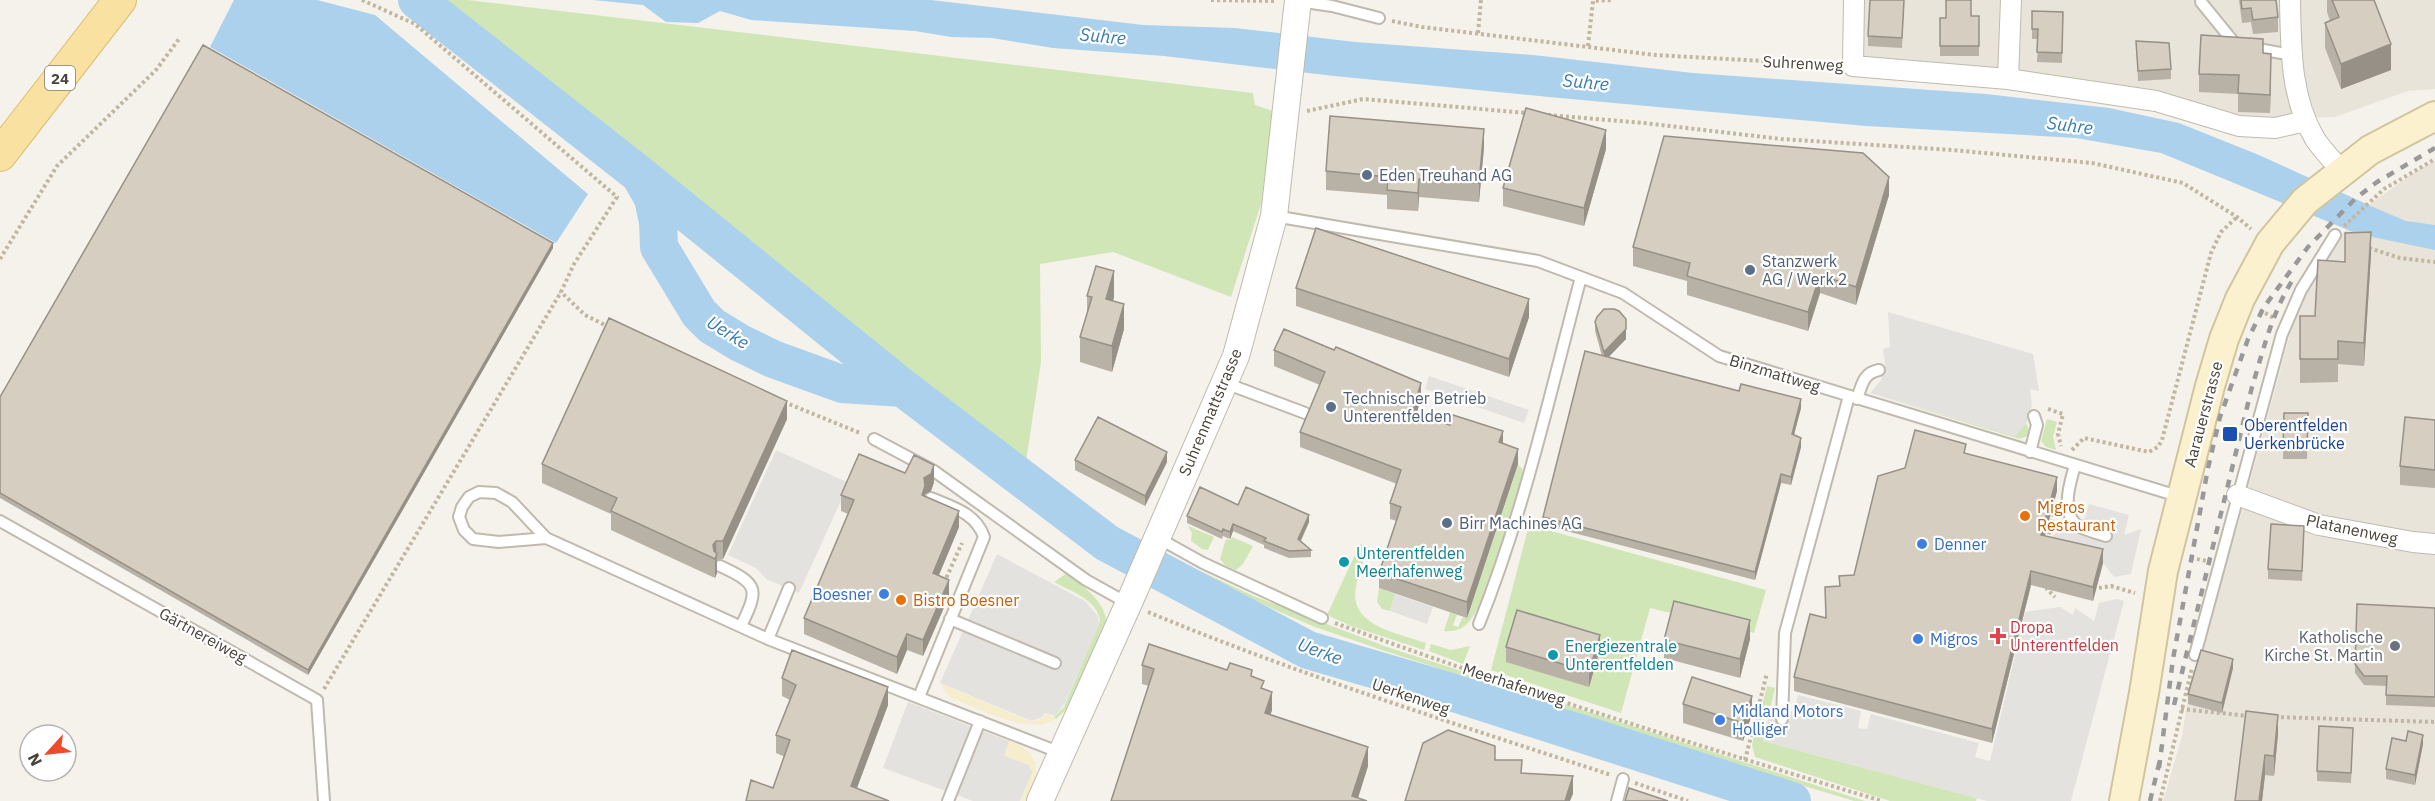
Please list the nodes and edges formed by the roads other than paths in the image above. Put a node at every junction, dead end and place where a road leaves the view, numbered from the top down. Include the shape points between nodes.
1 (120, 0) edge
2 (1854, 0) edge
3 (2011, 0) edge
4 (2290, 0) edge
5 (2201, 2) dead end
6 (1298, 6) edge
7 (1379, 18) road end
8 (2292, 55) junction
9 (2008, 79) junction
10 (2435, 116) edge
11 (2306, 121) junction
12 (0, 156) edge
13 (2339, 173) junction
14 (1274, 216) junction
15 (2334, 236) road end
16 (1581, 277) junction
17 (1879, 370) dead end
18 (1225, 383) junction
19 (1853, 398) junction
20 (1305, 412) dead end
21 (2034, 416) dead end
22 (874, 439) road end
23 (2030, 452) junction
24 (2075, 465) junction
25 (2237, 495) junction
26 (2181, 497) junction
27 (932, 498) edge
28 (0, 521) edge
29 (2106, 536) dead end
30 (546, 538) junction
31 (1155, 542) junction
32 (2435, 543) edge
33 (720, 567) dead end
34 (789, 588) dead end
35 (1131, 600) junction
36 (1322, 618) road end
37 (950, 620) junction
38 (1479, 624) dead end
39 (741, 626) junction
40 (768, 639) junction
41 (2195, 655) road end
42 (1055, 663) dead end
43 (919, 697) junction
44 (1782, 719) dead end
45 (980, 721) junction
46 (1061, 753) junction
47 (1623, 779) road end
48 (324, 801) edge
49 (948, 801) edge
50 (1040, 801) edge
51 (1617, 801) edge
52 (2124, 801) edge

1 - 12 main road, 24
2 - 9 street, Suhrenweg via 1853,66
3 - 9 street
4 - 8 street
5 - 8 lane via 2236,45
6 - 7 lane via 1332,6
6 - 14 street, Suhrenmattstrasse
8 - 11 street via 2294,80
9 - 11 street, Suhrenweg via 2156,101 2239,126 2275,128
10 - 13 main road, Aarauerstrasse via 2370,150
11 - 13 street
13 - 26 main road, Aarauerstrasse via 2305,201 2275,235 2240,299 2224,339
14 - 16 lane, Binzmattweg via 1538,261
14 - 18 street, Suhrenmattstrasse
15 - 25 lane via 2301,290 2282,334
16 - 19 lane, Binzmattweg via 1623,293 1719,356
16 - 38 lane via 1528,486
17 - 19 lane via 1865,376
18 - 20 lane
18 - 31 street, Suhrenmattstrasse
19 - 23 lane, Binzmattweg
19 - 44 lane via 1785,633
21 - 23 lane via 2037,424
22 - 35 lane via 934,471 1086,580
23 - 24 lane, Binzmattweg
24 - 26 lane, Binzmattweg
24 - 29 lane via 2066,500 2070,514 2078,526
25 - 32 street, Platanenweg via 2319,525
25 - 41 lane
26 - 52 main road, Aarauerstrasse via 2160,584
27 - 37 lane via 965,513 981,528 984,537
28 - 48 lane, Gärtnereiweg via 317,700
30 - 30 lane via 512,502 496,493 479,492 462,507 459,518 473,538 499,542
30 - 39 lane
31 - 35 street, Suhrenmattstrasse
31 - 36 lane
33 - 39 lane via 752,586 753,603
34 - 40 lane
35 - 46 street, Suhrenmattstrasse
37 - 42 lane
37 - 43 lane
39 - 40 lane
40 - 43 lane
43 - 45 lane
45 - 46 lane
45 - 49 lane
46 - 50 street, Suhrenmattstrasse
47 - 51 lane

